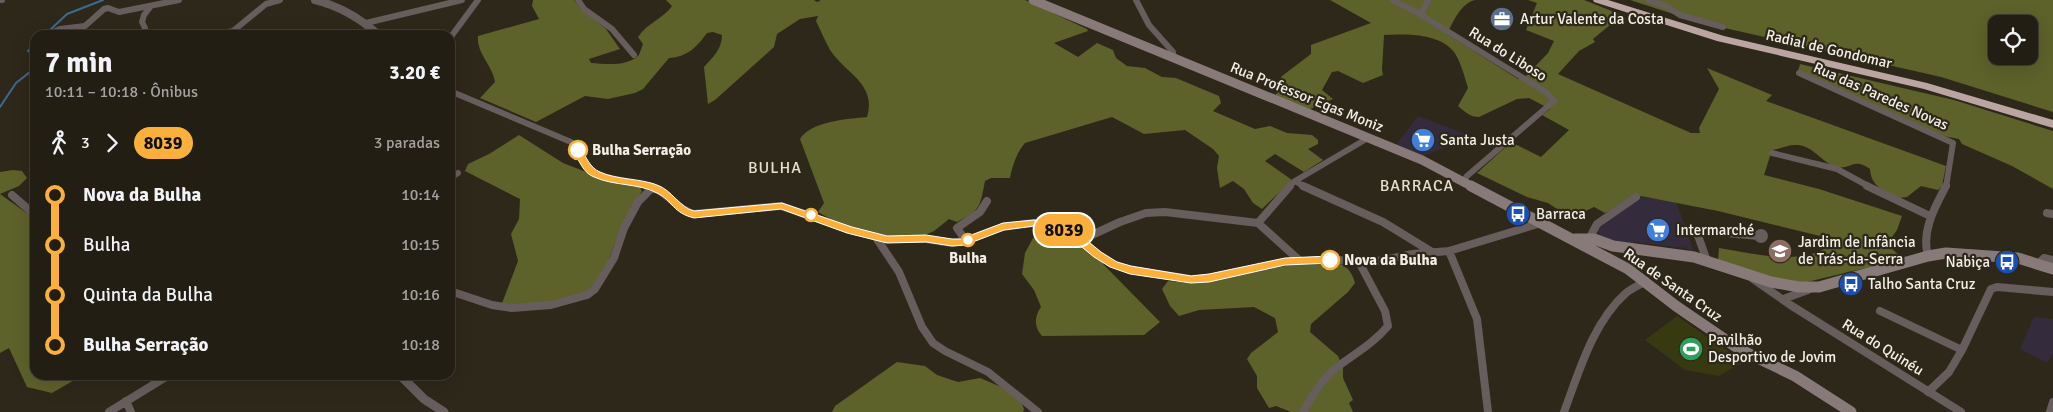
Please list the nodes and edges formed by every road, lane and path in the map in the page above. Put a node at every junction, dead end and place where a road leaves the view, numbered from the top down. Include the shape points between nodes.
1 (179, 0) edge
2 (280, 0) edge
3 (315, 0) edge
4 (462, 0) edge
5 (478, 0) edge
6 (578, 0) edge
7 (1033, 0) edge
8 (1136, 0) edge
9 (1393, 0) edge
10 (1428, 0) edge
11 (1598, 0) edge
12 (1613, 0) edge
13 (1648, 0) edge
14 (151, 6) junction
15 (1421, 14) junction
16 (366, 23) junction
17 (1723, 27) dead end
18 (58, 30) edge
19 (144, 30) edge
20 (234, 30) edge
21 (374, 30) edge
22 (455, 31) edge
23 (634, 55) dead end
24 (1174, 59) junction
25 (1799, 73) dead end
26 (455, 93) edge
27 (2053, 117) edge
28 (2053, 124) edge
29 (1368, 138) junction
30 (1772, 153) dead end
31 (458, 174) dead end
32 (455, 176) edge
33 (1296, 181) junction
34 (1463, 182) junction
35 (653, 187) junction
36 (12, 195) dead end
37 (1636, 197) dead end
38 (987, 201) dead end
39 (30, 211) edge
40 (1930, 216) junction
41 (1258, 223) junction
42 (1541, 224) junction
43 (875, 236) junction
44 (1758, 236) dead end
45 (966, 240) junction
46 (1081, 240) junction
47 (1595, 245) junction
48 (1449, 251) junction
49 (1432, 252) junction
50 (1928, 256) junction
51 (1299, 260) junction
52 (1707, 260) junction
53 (2053, 260) edge
54 (1359, 262) junction
55 (2038, 263) junction
56 (2053, 269) edge
57 (1740, 271) junction
58 (1646, 281) junction
59 (1794, 290) junction
60 (2053, 292) edge
61 (455, 293) edge
62 (1792, 306) junction
63 (1880, 311) dead end
64 (1962, 350) junction
65 (161, 380) edge
66 (405, 380) edge
67 (1928, 392) junction
68 (126, 401) junction
69 (109, 412) edge
70 (131, 412) edge
71 (444, 412) edge
72 (1038, 412) edge
73 (1303, 412) edge
74 (1488, 412) edge
75 (1564, 412) edge
76 (1851, 412) edge
77 (1961, 412) edge

1 - 14 street
2 - 20 street via 266,4
3 - 16 street via 341,8
4 - 16 street
5 - 22 street
6 - 23 street via 612,29
7 - 24 main road, Rua Professor Egas Moniz
8 - 24 street via 1149,25 1173,52
9 - 15 street, Rua do Liboso
10 - 15 street
11 - 28 highway, Radial de Gondomar via 1721,39 1926,86
12 - 27 highway, Radial de Gondomar via 1723,34 1952,86
13 - 17 street via 1680,15
14 - 18 street via 119,12 104,9 85,26
14 - 19 street via 142,22
15 - 34 street, Rua do Liboso via 1546,92 1554,101
16 - 21 street
24 - 29 main road, Rua Professor Egas Moniz
25 - 40 street, Rua das Paredes Novas via 1954,143 1947,185
26 - 35 street via 571,142 596,175
29 - 33 street
29 - 34 main road, Rua Professor Egas Moniz via 1422,160
30 - 40 street via 1837,169
31 - 32 street
33 - 41 street
33 - 49 street via 1320,196 1411,236
34 - 42 main road, Rua Professor Egas Moniz
35 - 43 street via 664,192 685,212 694,214 782,206
35 - 61 street via 638,202 624,228 614,258 588,295 530,308 512,308
36 - 39 street
37 - 47 street via 1597,224
38 - 45 street via 980,212 957,228
40 - 50 street, Rua das Paredes Novas
41 - 46 street via 1164,212 1120,222
41 - 51 street
42 - 47 main road, Rua Professor Egas Moniz
42 - 48 street
43 - 45 street via 952,243
43 - 72 street via 902,276 920,324 937,348 978,366
44 - 52 street via 1696,230
45 - 46 street via 1003,227 1034,223 1069,231
46 - 51 street via 1113,264 1130,270 1191,279
47 - 52 main road
47 - 58 main road, Rua de Santa Cruz
48 - 49 street
48 - 74 street via 1478,318
49 - 54 street
50 - 55 main road via 1946,253 2006,257
50 - 59 main road via 1819,287
51 - 54 street
52 - 57 main road
53 - 55 street via 2044,258
54 - 73 street via 1365,279 1387,315 1388,326 1374,344 1327,376
55 - 56 main road
57 - 59 main road
57 - 62 street, Rua do Quinéu
58 - 75 street via 1627,292 1609,314 1583,360
58 - 76 main road, Rua de Santa Cruz via 1738,349 1795,376
59 - 62 street via 1786,298
60 - 64 street via 1991,289
62 - 67 street, Rua do Quinéu
63 - 64 street
64 - 67 street via 1949,372
65 - 68 street
66 - 71 street via 424,399
67 - 77 street, Rua do Quinéu
68 - 69 street
68 - 70 street

